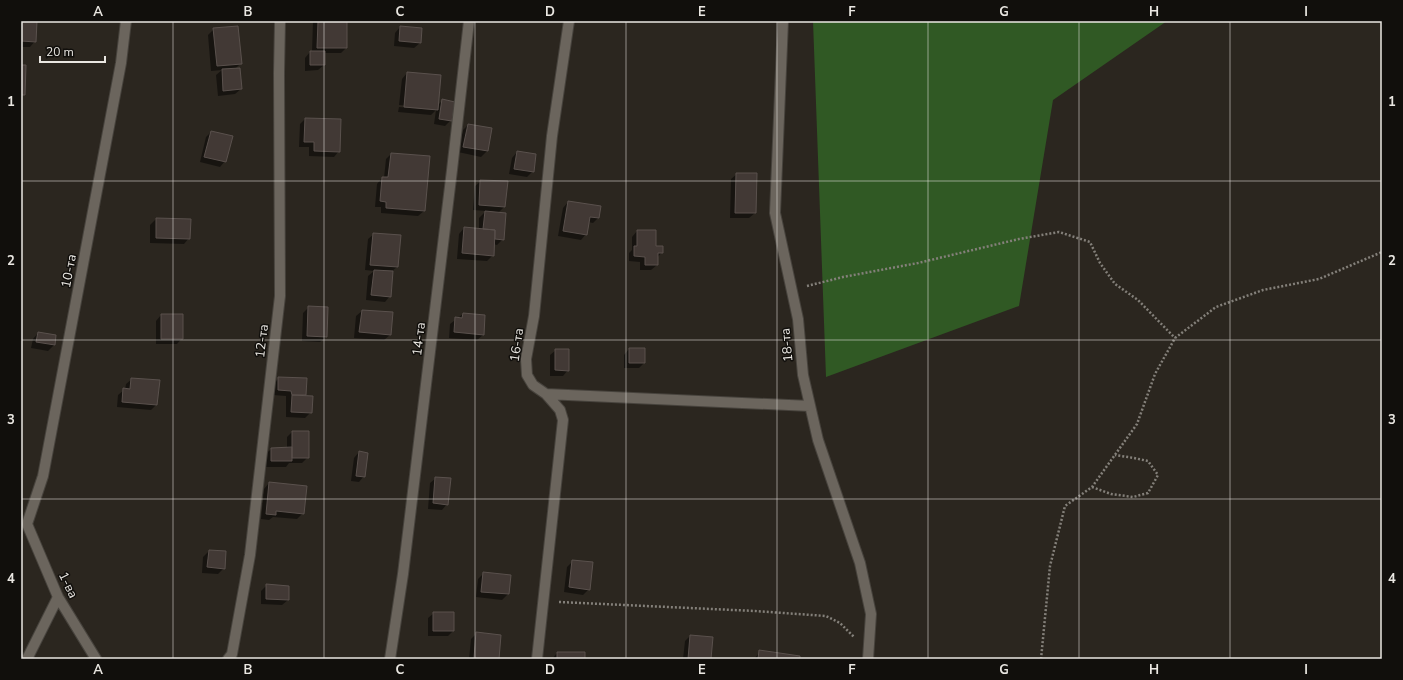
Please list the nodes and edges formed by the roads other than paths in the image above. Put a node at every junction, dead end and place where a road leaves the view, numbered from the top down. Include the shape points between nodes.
1 (126, 21) edge
2 (280, 21) edge
3 (469, 21) edge
4 (569, 21) edge
5 (783, 21) edge
6 (546, 394) junction
7 (810, 406) junction
8 (24, 523) edge
9 (58, 597) junction
10 (868, 656) edge
11 (27, 659) edge
12 (96, 659) edge
13 (228, 659) edge
14 (390, 659) edge
15 (537, 659) edge

1 - 8 street, 10-та via 120,71 43,476
2 - 13 street, 12-та via 280,296 250,555 232,654
3 - 14 street, 14-та via 403,574
4 - 6 street, 16-та via 552,136 534,316 526,358 527,375 533,385
5 - 7 street, 18-та via 774,212 798,319 803,375
6 - 7 street
6 - 15 street, 16-та via 560,410 563,420
7 - 10 street, 18-та via 818,440 860,563 871,614
8 - 9 street, 1-ва
9 - 11 street
9 - 12 street, 1-ва

